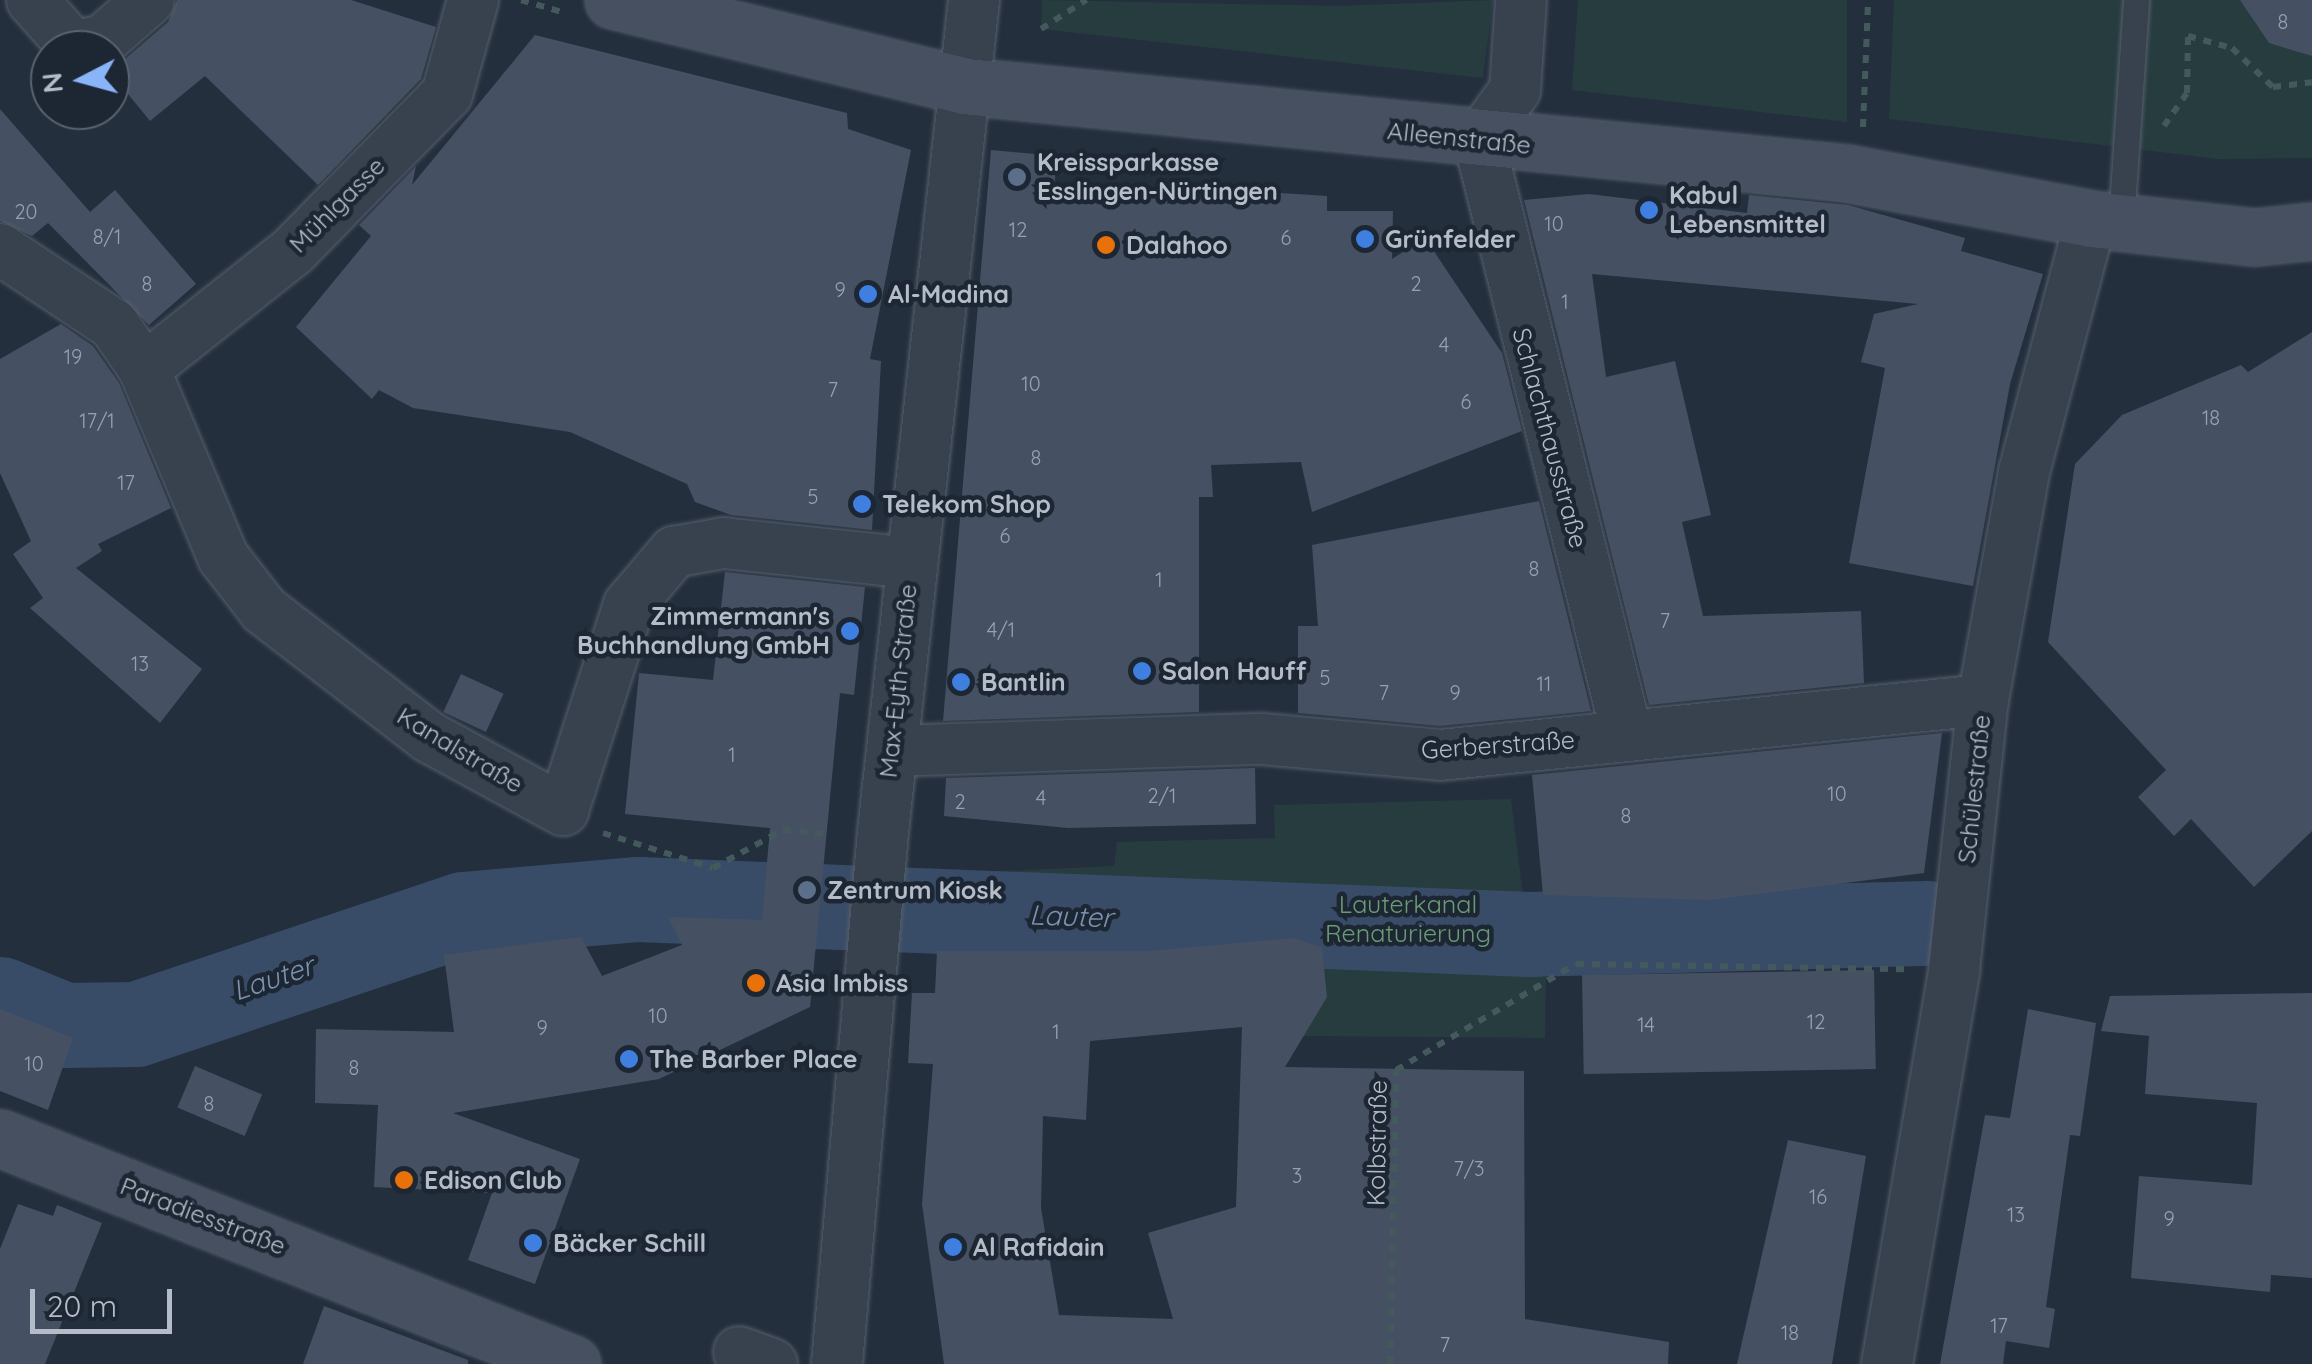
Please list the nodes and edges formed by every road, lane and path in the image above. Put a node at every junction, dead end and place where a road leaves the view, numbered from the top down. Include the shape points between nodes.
1 (32, 0) edge
2 (149, 0) edge
3 (473, 0) edge
4 (613, 0) edge
5 (974, 0) edge
6 (1086, 0) edge
7 (1520, 0) edge
8 (1868, 0) edge
9 (2136, 0) edge
10 (1078, 3) edge
11 (1042, 29) dead end
12 (2312, 82) edge
13 (965, 86) junction
14 (2166, 126) dead end
15 (1862, 133) dead end
16 (1480, 140) junction
17 (2106, 221) junction
18 (2312, 232) edge
19 (0, 249) edge
20 (144, 368) junction
21 (910, 563) junction
22 (1983, 700) junction
23 (1627, 734) junction
24 (892, 750) junction
25 (563, 810) junction
26 (826, 834) dead end
27 (1954, 970) junction
28 (0, 1138) edge
29 (572, 1364) edge
30 (837, 1364) edge
31 (1390, 1364) edge
32 (1887, 1364) edge

1 - 2 street via 73,46 102,40
3 - 20 street, Mühlgasse via 447,94 293,251
4 - 13 street, Alleenstraße
5 - 13 street, Max-Eyth-Straße
6 - 10 path
7 - 16 street via 1515,90
8 - 15 path
9 - 17 lane
10 - 11 path
12 - 14 path via 2273,87 2232,48 2188,36 2187,93
13 - 16 street, Alleenstraße
13 - 21 street, Max-Eyth-Straße
16 - 17 street, Alleenstraße via 1846,173
16 - 23 street, Schlachthausstraße
17 - 18 street, Alleenstraße via 2255,237
17 - 22 street, Schülestraße via 2024,472
19 - 20 street, Kanalstraße via 114,325
20 - 25 street, Kanalstraße via 223,557 264,610 429,737
21 - 24 street, Max-Eyth-Straße
21 - 25 street via 723,543 674,552 629,605
22 - 23 street, Gerberstraße
22 - 27 street, Schülestraße
23 - 24 street, Gerberstraße via 1440,755 1262,739
24 - 30 street, Max-Eyth-Straße
25 - 26 path via 605,834 713,868 783,830
27 - 31 path, Kolbstraße via 1576,964 1396,1070
27 - 32 street, Schülestraße
28 - 29 street, Paradiesstraße

